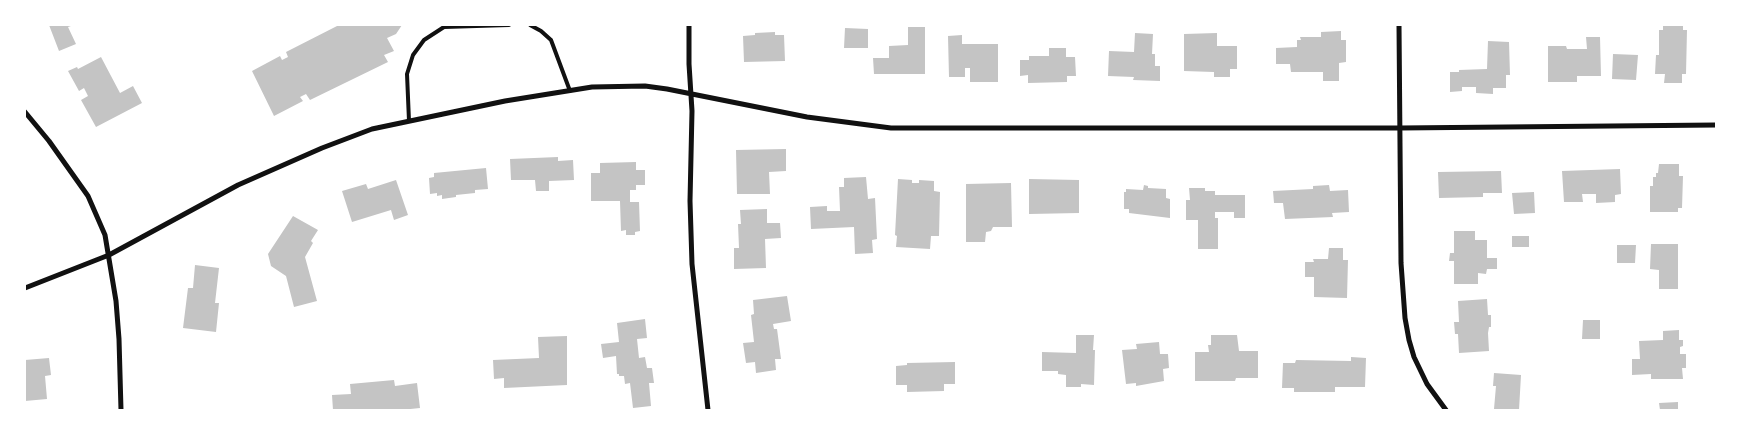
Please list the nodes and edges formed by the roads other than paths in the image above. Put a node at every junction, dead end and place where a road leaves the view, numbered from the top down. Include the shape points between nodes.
1 (510, 25) edge
2 (530, 25) edge
3 (689, 25) edge
4 (1400, 25) edge
5 (570, 90) junction
6 (691, 93) junction
7 (25, 112) edge
8 (409, 121) junction
9 (1716, 125) edge
10 (1400, 128) junction
11 (109, 255) junction
12 (25, 288) edge
13 (121, 410) edge
14 (708, 410) edge
15 (1446, 410) edge

1 - 8 lane via 444,27 424,40 413,55 407,74
2 - 5 lane via 551,40
3 - 6 street
4 - 10 street
5 - 6 street via 645,86
5 - 8 street
6 - 10 street via 807,117 891,128
6 - 14 street via 692,264
7 - 11 street via 88,196 105,235
8 - 11 street via 372,129 238,185
9 - 10 street
10 - 15 street via 1405,318 1414,357 1427,384
11 - 12 street
11 - 13 street via 119,339

